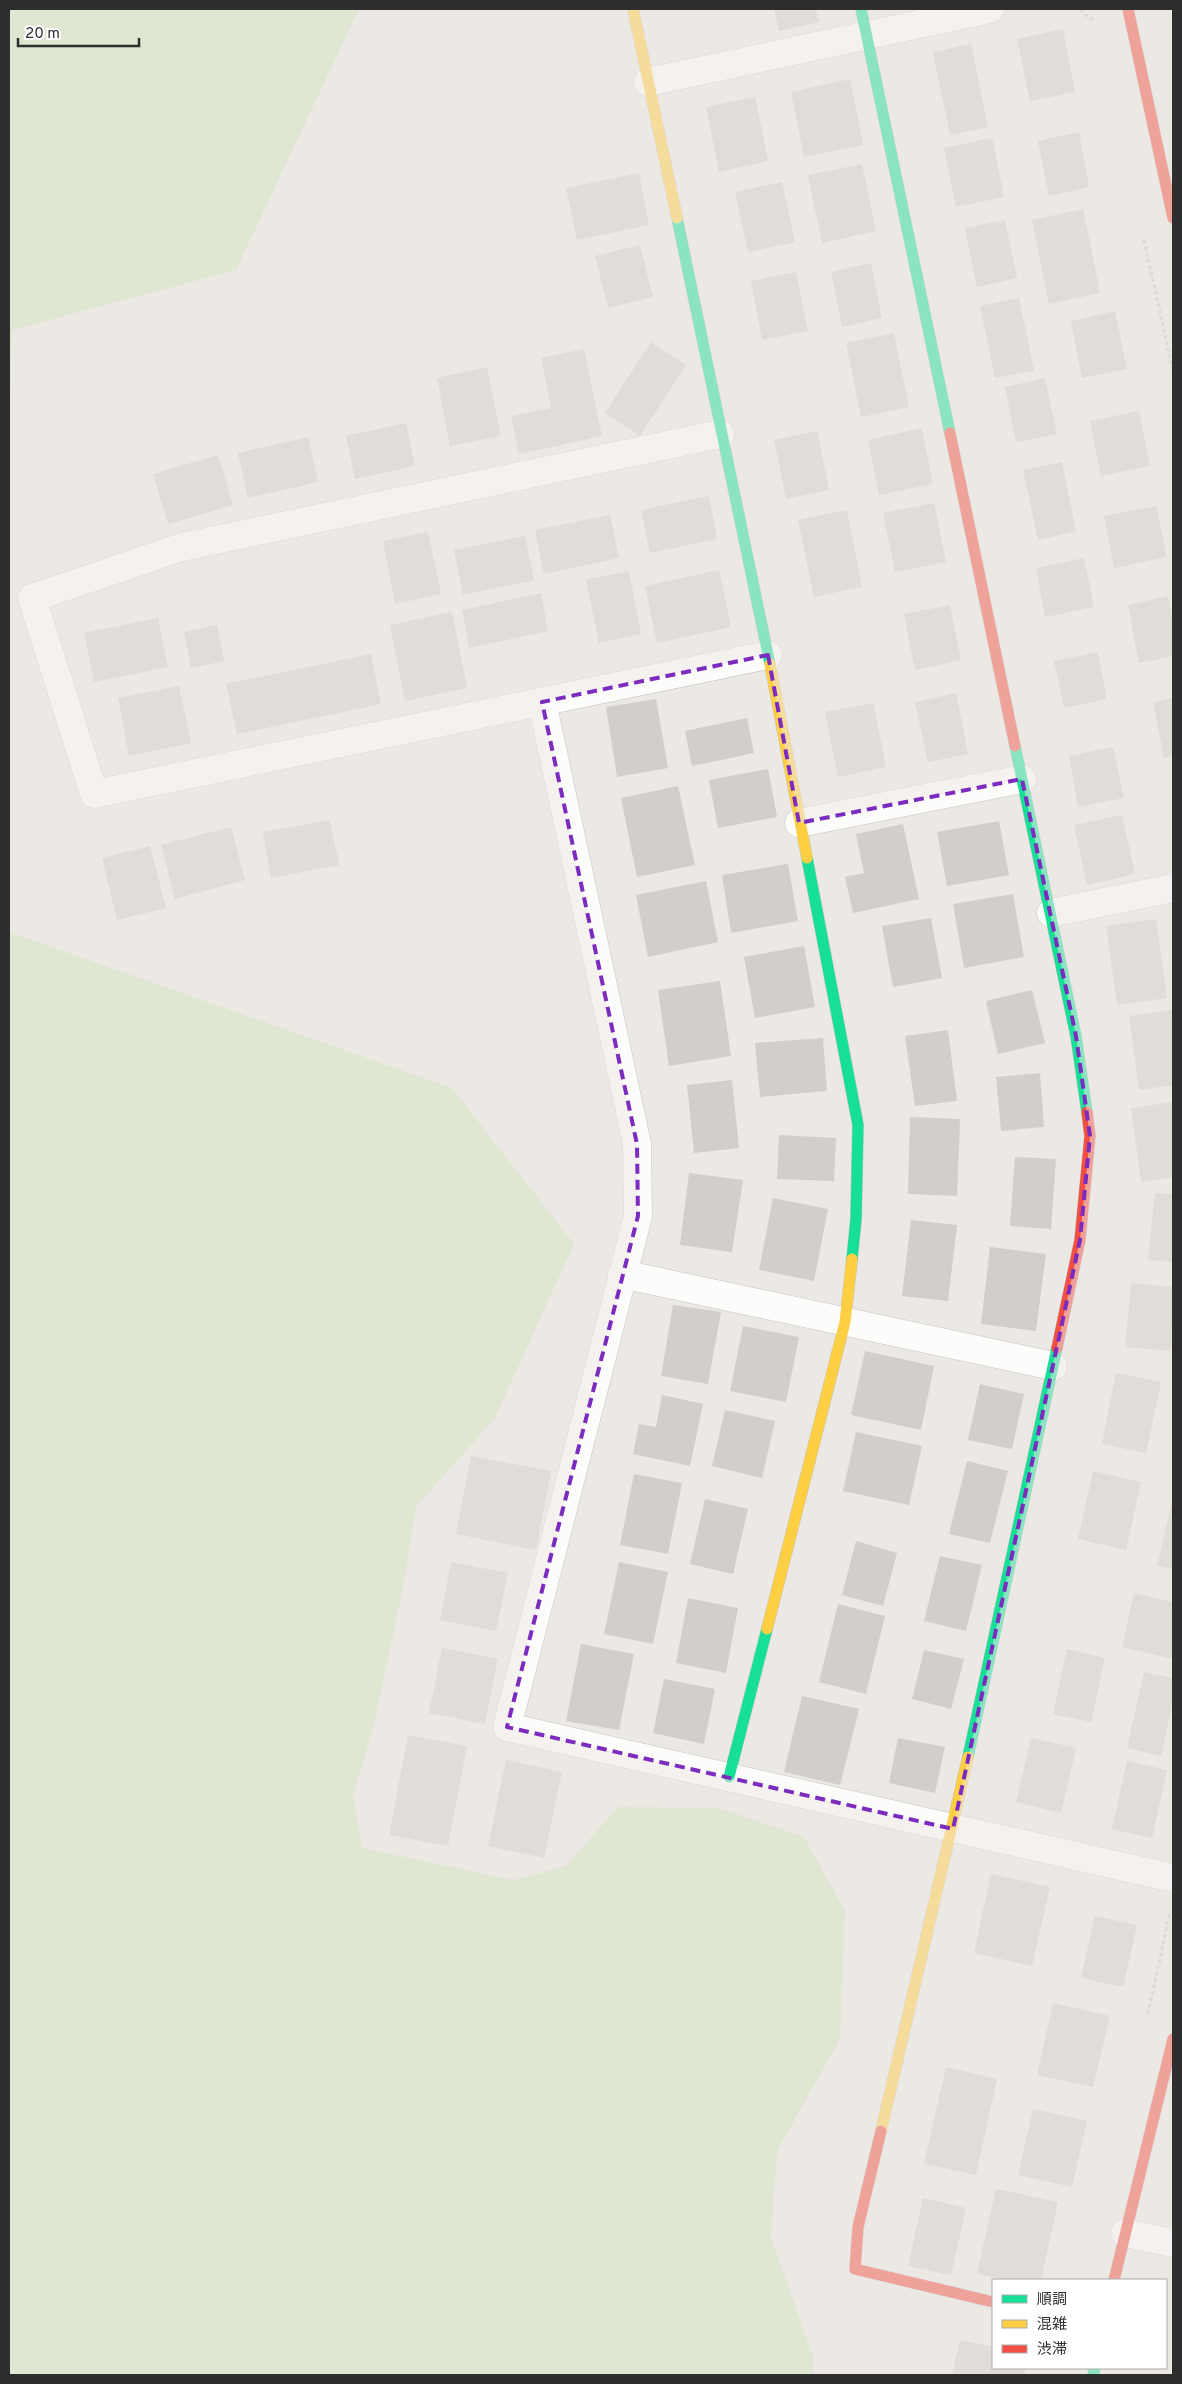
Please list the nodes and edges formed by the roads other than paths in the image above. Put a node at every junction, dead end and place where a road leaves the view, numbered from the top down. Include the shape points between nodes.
1 (633, 9) edge
2 (861, 9) edge
3 (990, 9) edge
4 (1128, 9) edge
5 (866, 35) junction
6 (648, 82) junction
7 (1173, 218) edge
8 (720, 434) junction
9 (768, 655) junction
10 (542, 702) junction
11 (1022, 779) junction
12 (799, 823) junction
13 (1173, 888) edge
14 (1050, 913) junction
15 (622, 1274) junction
16 (845, 1322) junction
17 (1053, 1366) junction
18 (729, 1777) junction
19 (953, 1829) junction
20 (1173, 1878) edge
21 (1173, 2039) edge
22 (1124, 2233) junction
23 (1173, 2243) edge
24 (1114, 2279) edge
25 (992, 2302) edge

1 - 6 street
2 - 5 street
3 - 5 street
4 - 7 street
5 - 6 street
5 - 11 street
6 - 8 street
8 - 9 street
8 - 10 street via 182,547 32,598 94,794
9 - 10 street
9 - 12 street
10 - 15 street via 638,1144 638,1216
11 - 12 street
11 - 14 street
12 - 16 street via 858,1125 856,1219
13 - 14 street
14 - 17 street via 1076,1036 1090,1136 1080,1240
15 - 16 street
15 - 18 street via 507,1727
16 - 17 street
16 - 18 street
17 - 19 street
18 - 19 street
19 - 20 street
19 - 25 street via 858,2227 856,2269
21 - 22 street
22 - 23 street
22 - 24 street

